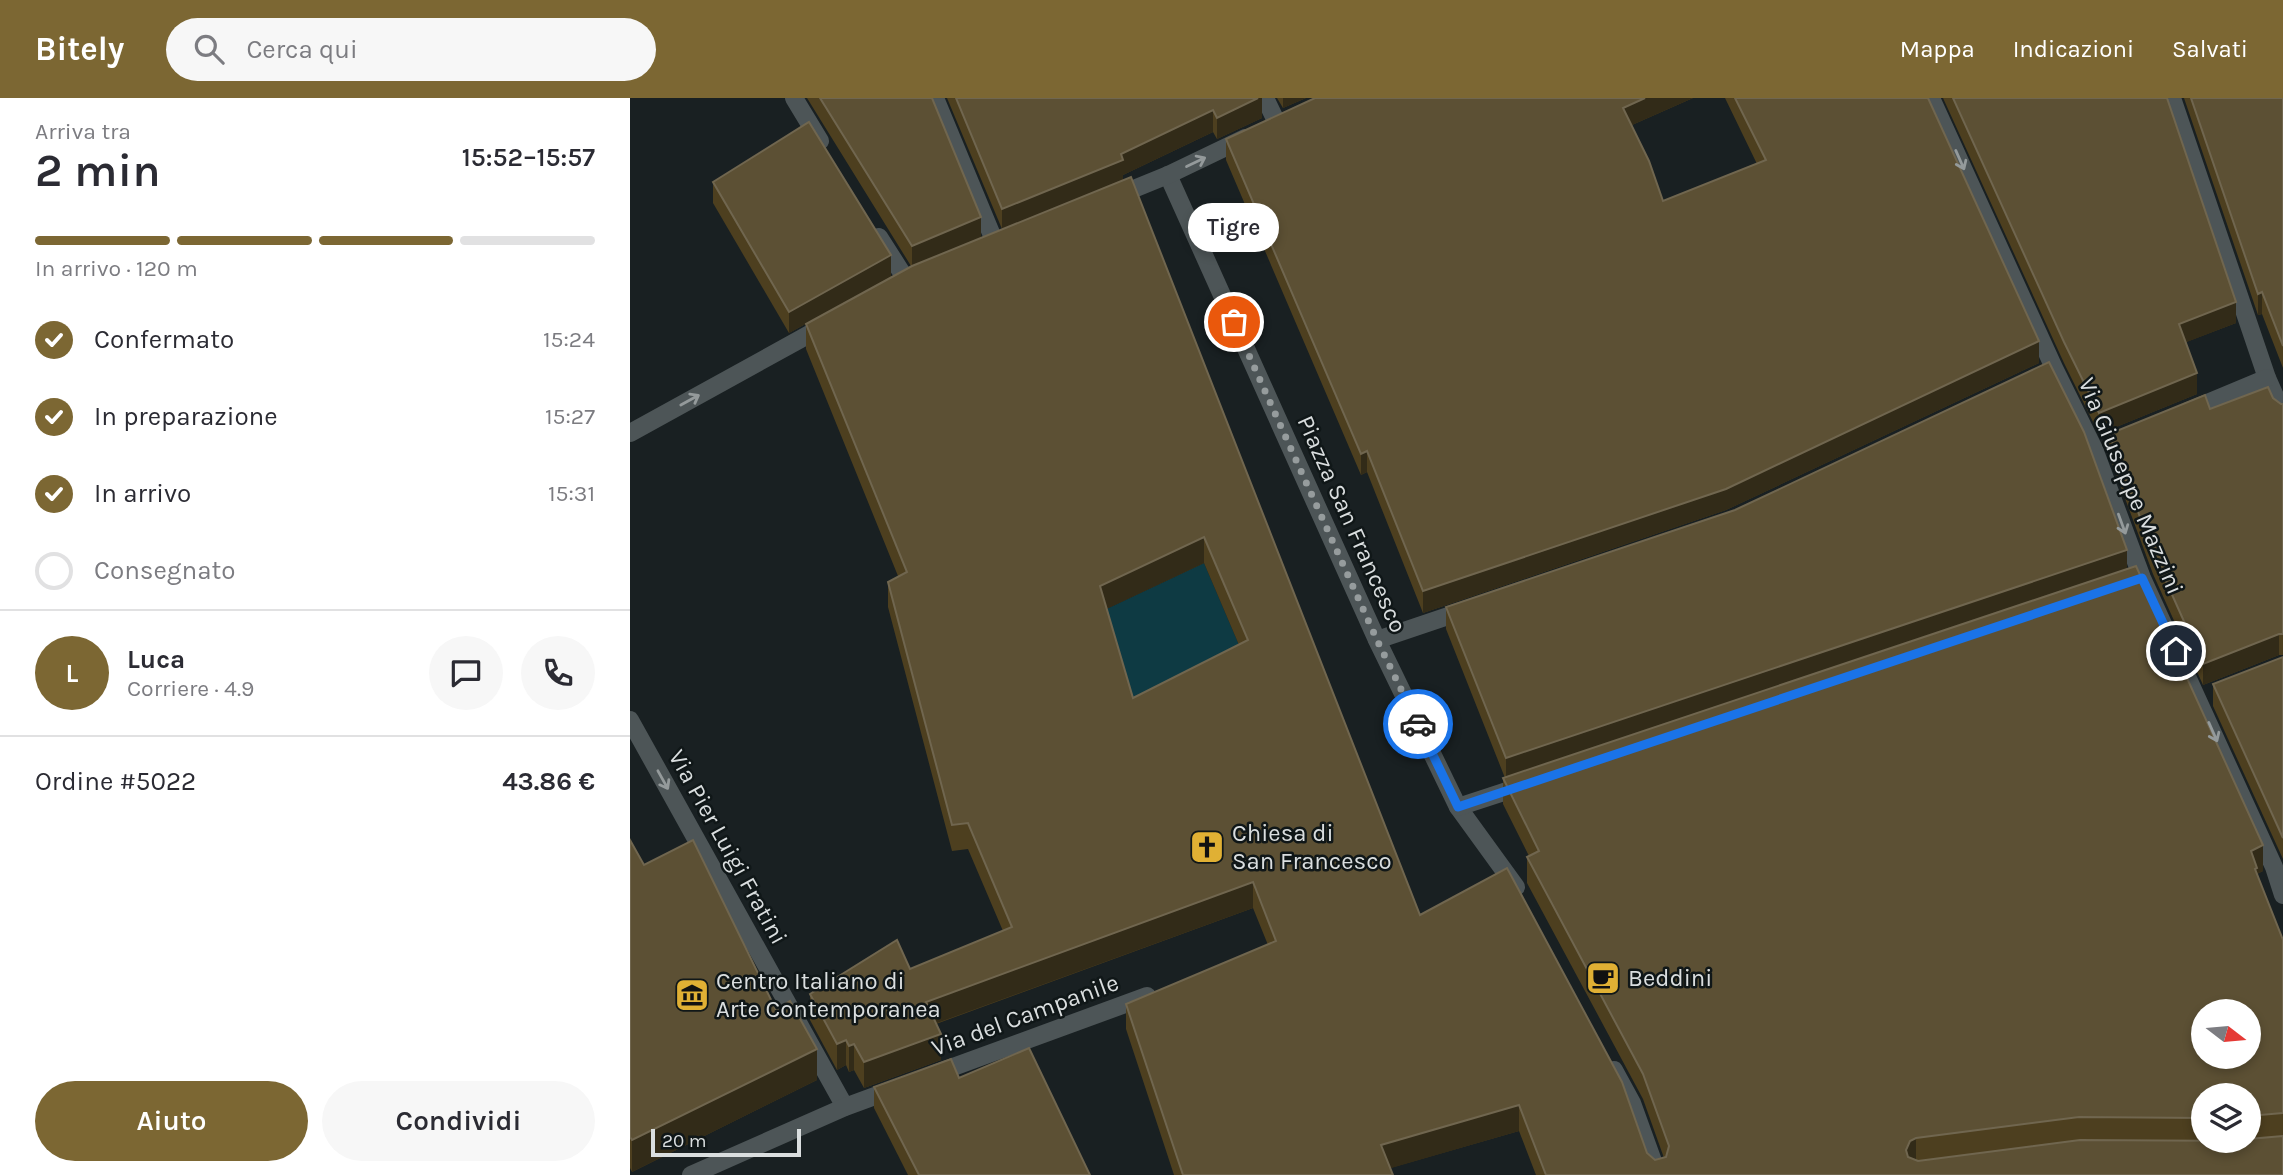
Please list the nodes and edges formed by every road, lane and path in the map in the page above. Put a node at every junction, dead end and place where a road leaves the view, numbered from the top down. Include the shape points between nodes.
1 (794, 98) edge
2 (935, 98) edge
3 (1265, 98) edge
4 (1931, 98) edge
5 (2172, 98) edge
6 (829, 155) edge
7 (1168, 175) junction
8 (1094, 205) edge
9 (872, 224) edge
10 (995, 245) edge
11 (907, 282) edge
12 (846, 315) edge
13 (2267, 378) junction
14 (2283, 414) edge
15 (2168, 419) edge
16 (633, 425) edge
17 (1481, 604) edge
18 (1377, 640) junction
19 (630, 720) edge
20 (1537, 780) edge
21 (1458, 807) junction
22 (2283, 895) edge
23 (1525, 904) edge
24 (1159, 995) edge
25 (1606, 1056) edge
26 (845, 1107) junction
27 (691, 1175) edge
28 (1658, 1175) edge

1 - 6 street
2 - 10 street
7 -> 3 street via 1283,120
4 -> 22 street, Via Giuseppe Mazzini via 2047,371 2100,446 2135,580 2205,697
5 - 13 street
7 - 8 street
7 - 18 street, Piazza San Francesco
9 - 11 street
16 -> 12 street
13 - 14 street
13 - 15 street
17 - 18 street
18 - 21 street, Piazza San Francesco
19 -> 26 street, Via Pier Luigi Fratini
20 - 21 street
21 - 23 street, Piazza San Francesco
24 - 26 street, Via del Campanile
25 - 28 street via 1632,1103
26 - 27 street, Via del Campanile

